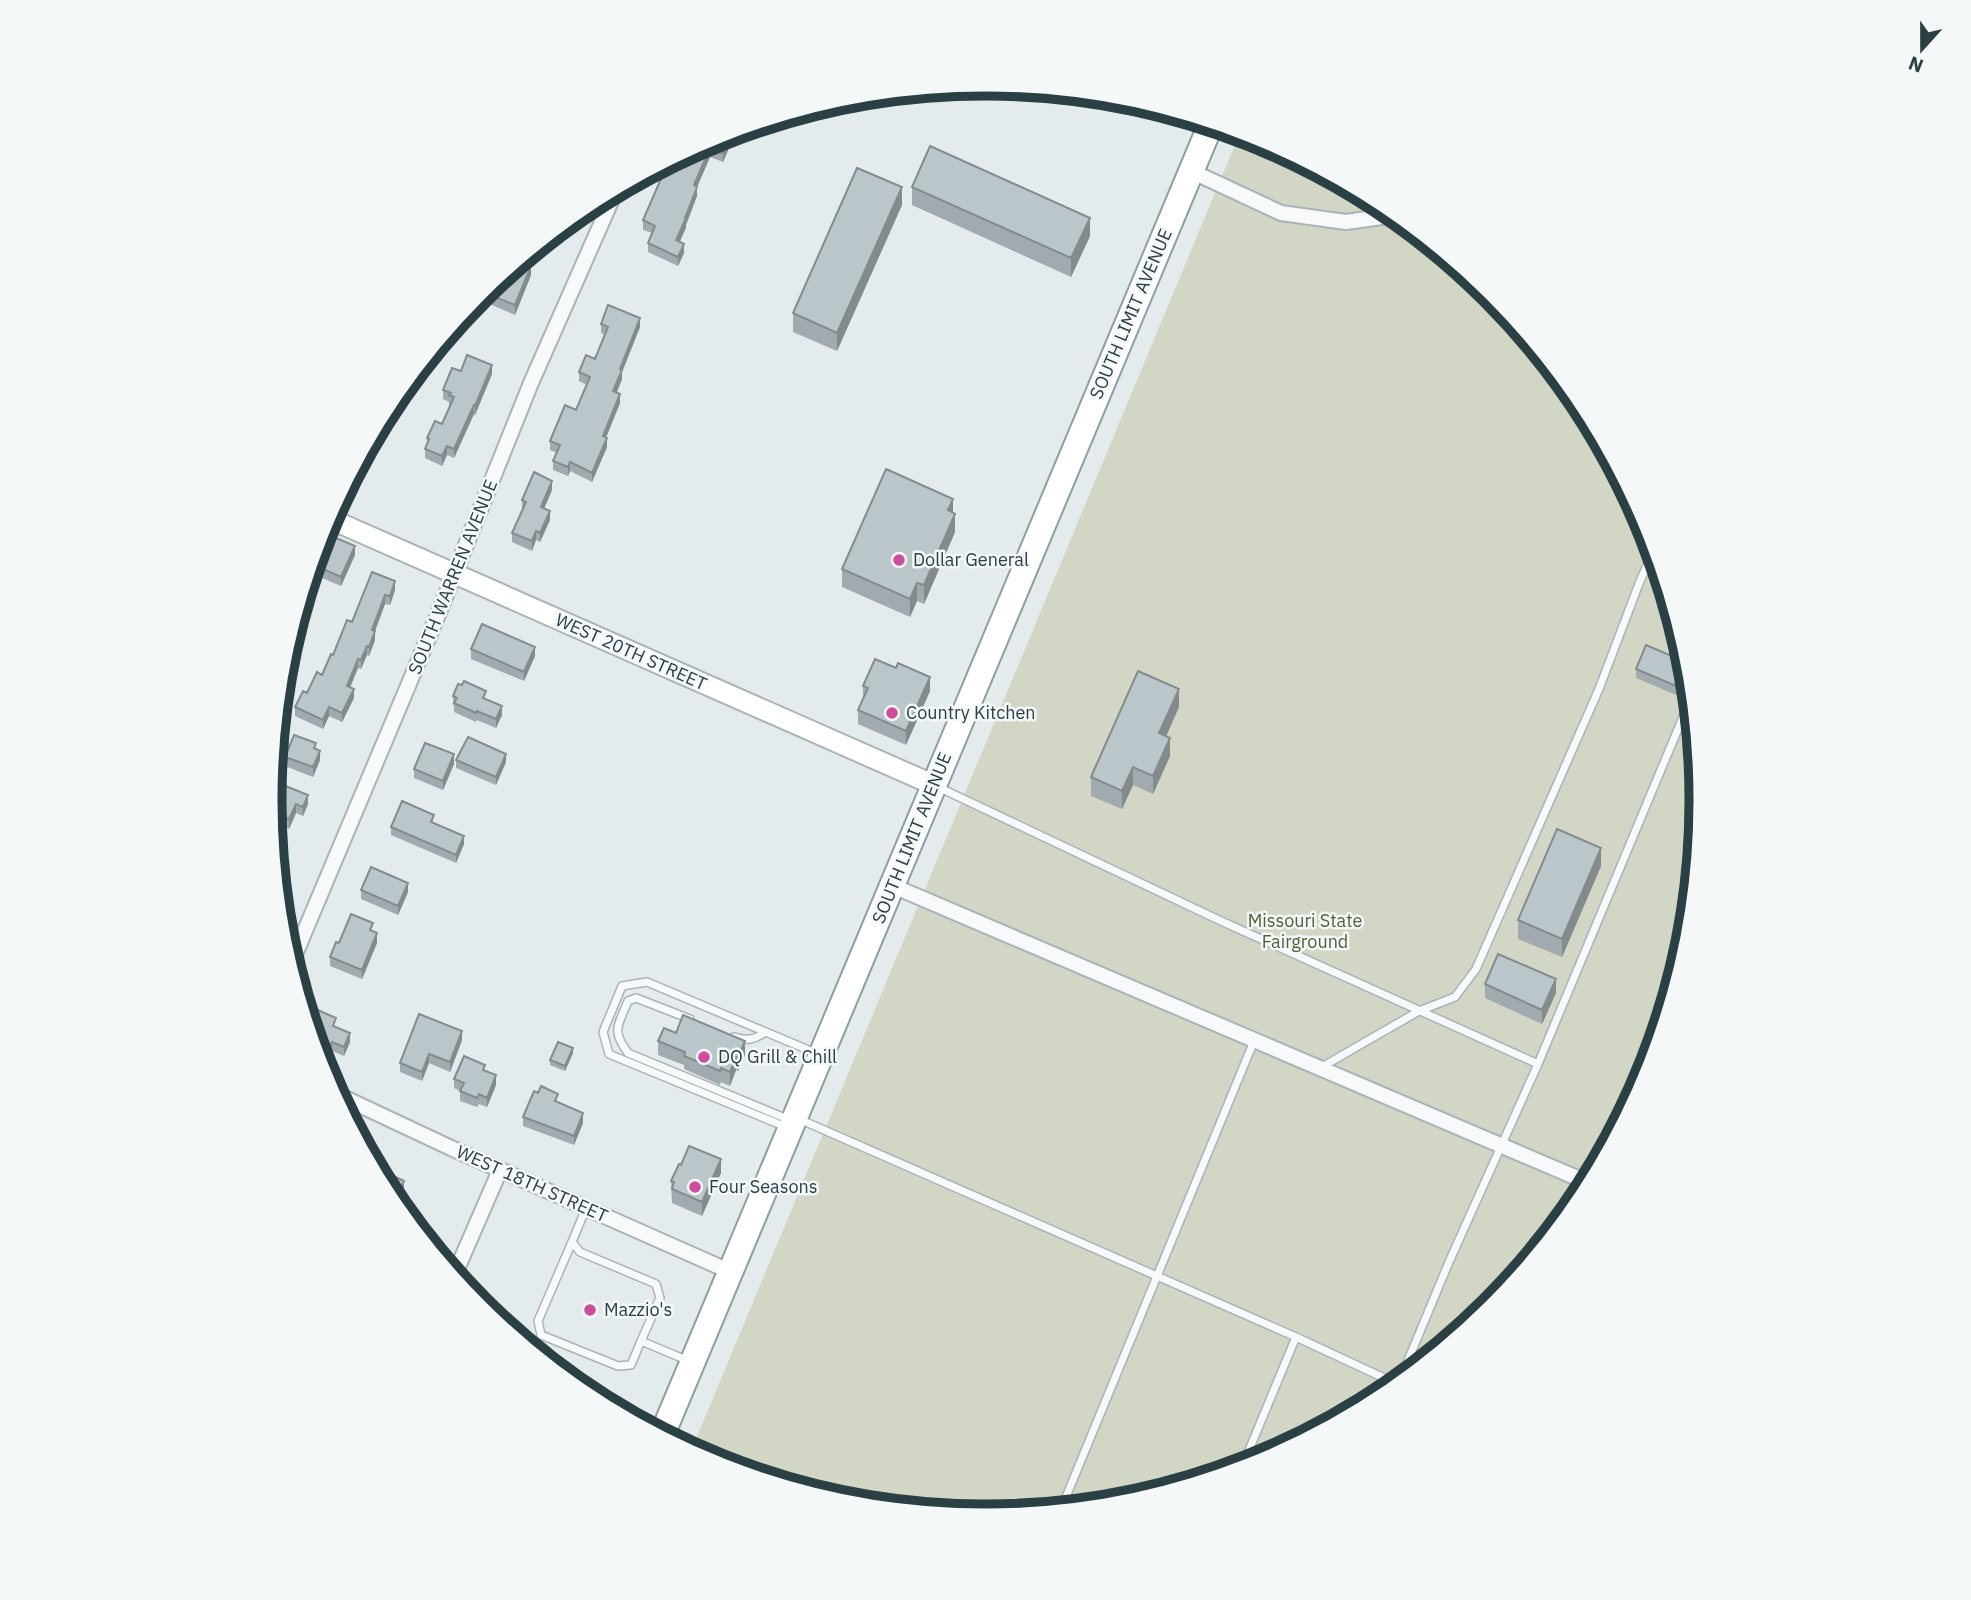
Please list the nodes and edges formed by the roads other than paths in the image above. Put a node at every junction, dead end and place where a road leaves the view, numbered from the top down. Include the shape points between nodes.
1 (1207, 133) edge
2 (1191, 171) junction
3 (607, 207) edge
4 (1379, 217) edge
5 (339, 523) edge
6 (1648, 563) edge
7 (454, 575) junction
8 (1684, 715) edge
9 (934, 785) junction
10 (893, 886) junction
11 (298, 948) edge
12 (1419, 1011) junction
13 (694, 1021) edge
14 (765, 1032) junction
15 (729, 1035) edge
16 (1254, 1041) junction
17 (822, 1056) junction
18 (1538, 1064) junction
19 (1320, 1068) junction
20 (349, 1100) edge
21 (794, 1123) junction
22 (1501, 1146) junction
23 (500, 1170) junction
24 (1579, 1179) edge
25 (586, 1208) junction
26 (572, 1242) junction
27 (458, 1266) edge
28 (731, 1272) junction
29 (1158, 1276) junction
30 (1296, 1337) junction
31 (642, 1341) junction
32 (693, 1363) junction
33 (1406, 1364) edge
34 (1386, 1378) edge
35 (666, 1426) edge
36 (1248, 1453) edge
37 (1065, 1499) edge

1 - 2 highway, SOUTH LIMIT AVENUE
2 - 4 street via 1281,213 1346,222
2 - 9 highway, SOUTH LIMIT AVENUE
3 - 7 street, SOUTH WARREN AVENUE
5 - 7 street, WEST 20TH STREET
6 - 12 lane via 1599,689 1476,969 1455,997
7 - 9 street, WEST 20TH STREET
7 - 11 street, SOUTH WARREN AVENUE
8 - 18 lane
9 - 10 highway, SOUTH LIMIT AVENUE
9 - 12 lane
10 - 16 street
10 - 17 highway, SOUTH LIMIT AVENUE
12 - 18 lane
12 - 19 lane
13 - 21 lane via 636,998 628,1001 617,1029 618,1040 628,1053
14 - 15 lane via 756,1039
14 - 17 lane
14 - 21 lane via 647,982 622,986 603,1032 609,1054
16 - 19 street
16 - 29 lane
17 - 21 highway, SOUTH LIMIT AVENUE
18 - 22 lane
19 - 22 street
20 - 23 street, WEST 18TH STREET
21 - 28 highway, SOUTH LIMIT AVENUE
21 - 29 lane
22 - 24 street
22 - 33 lane
23 - 25 street, WEST 18TH STREET
23 - 27 street
25 - 26 lane
25 - 28 street, WEST 18TH STREET
26 - 31 lane via 580,1252 656,1284 660,1298
26 - 31 lane via 538,1321 541,1335 618,1366 631,1365
28 - 32 highway, SOUTH LIMIT AVENUE
29 - 30 lane
29 - 37 lane
30 - 34 lane
30 - 36 lane
31 - 32 lane
32 - 35 highway, SOUTH LIMIT AVENUE

